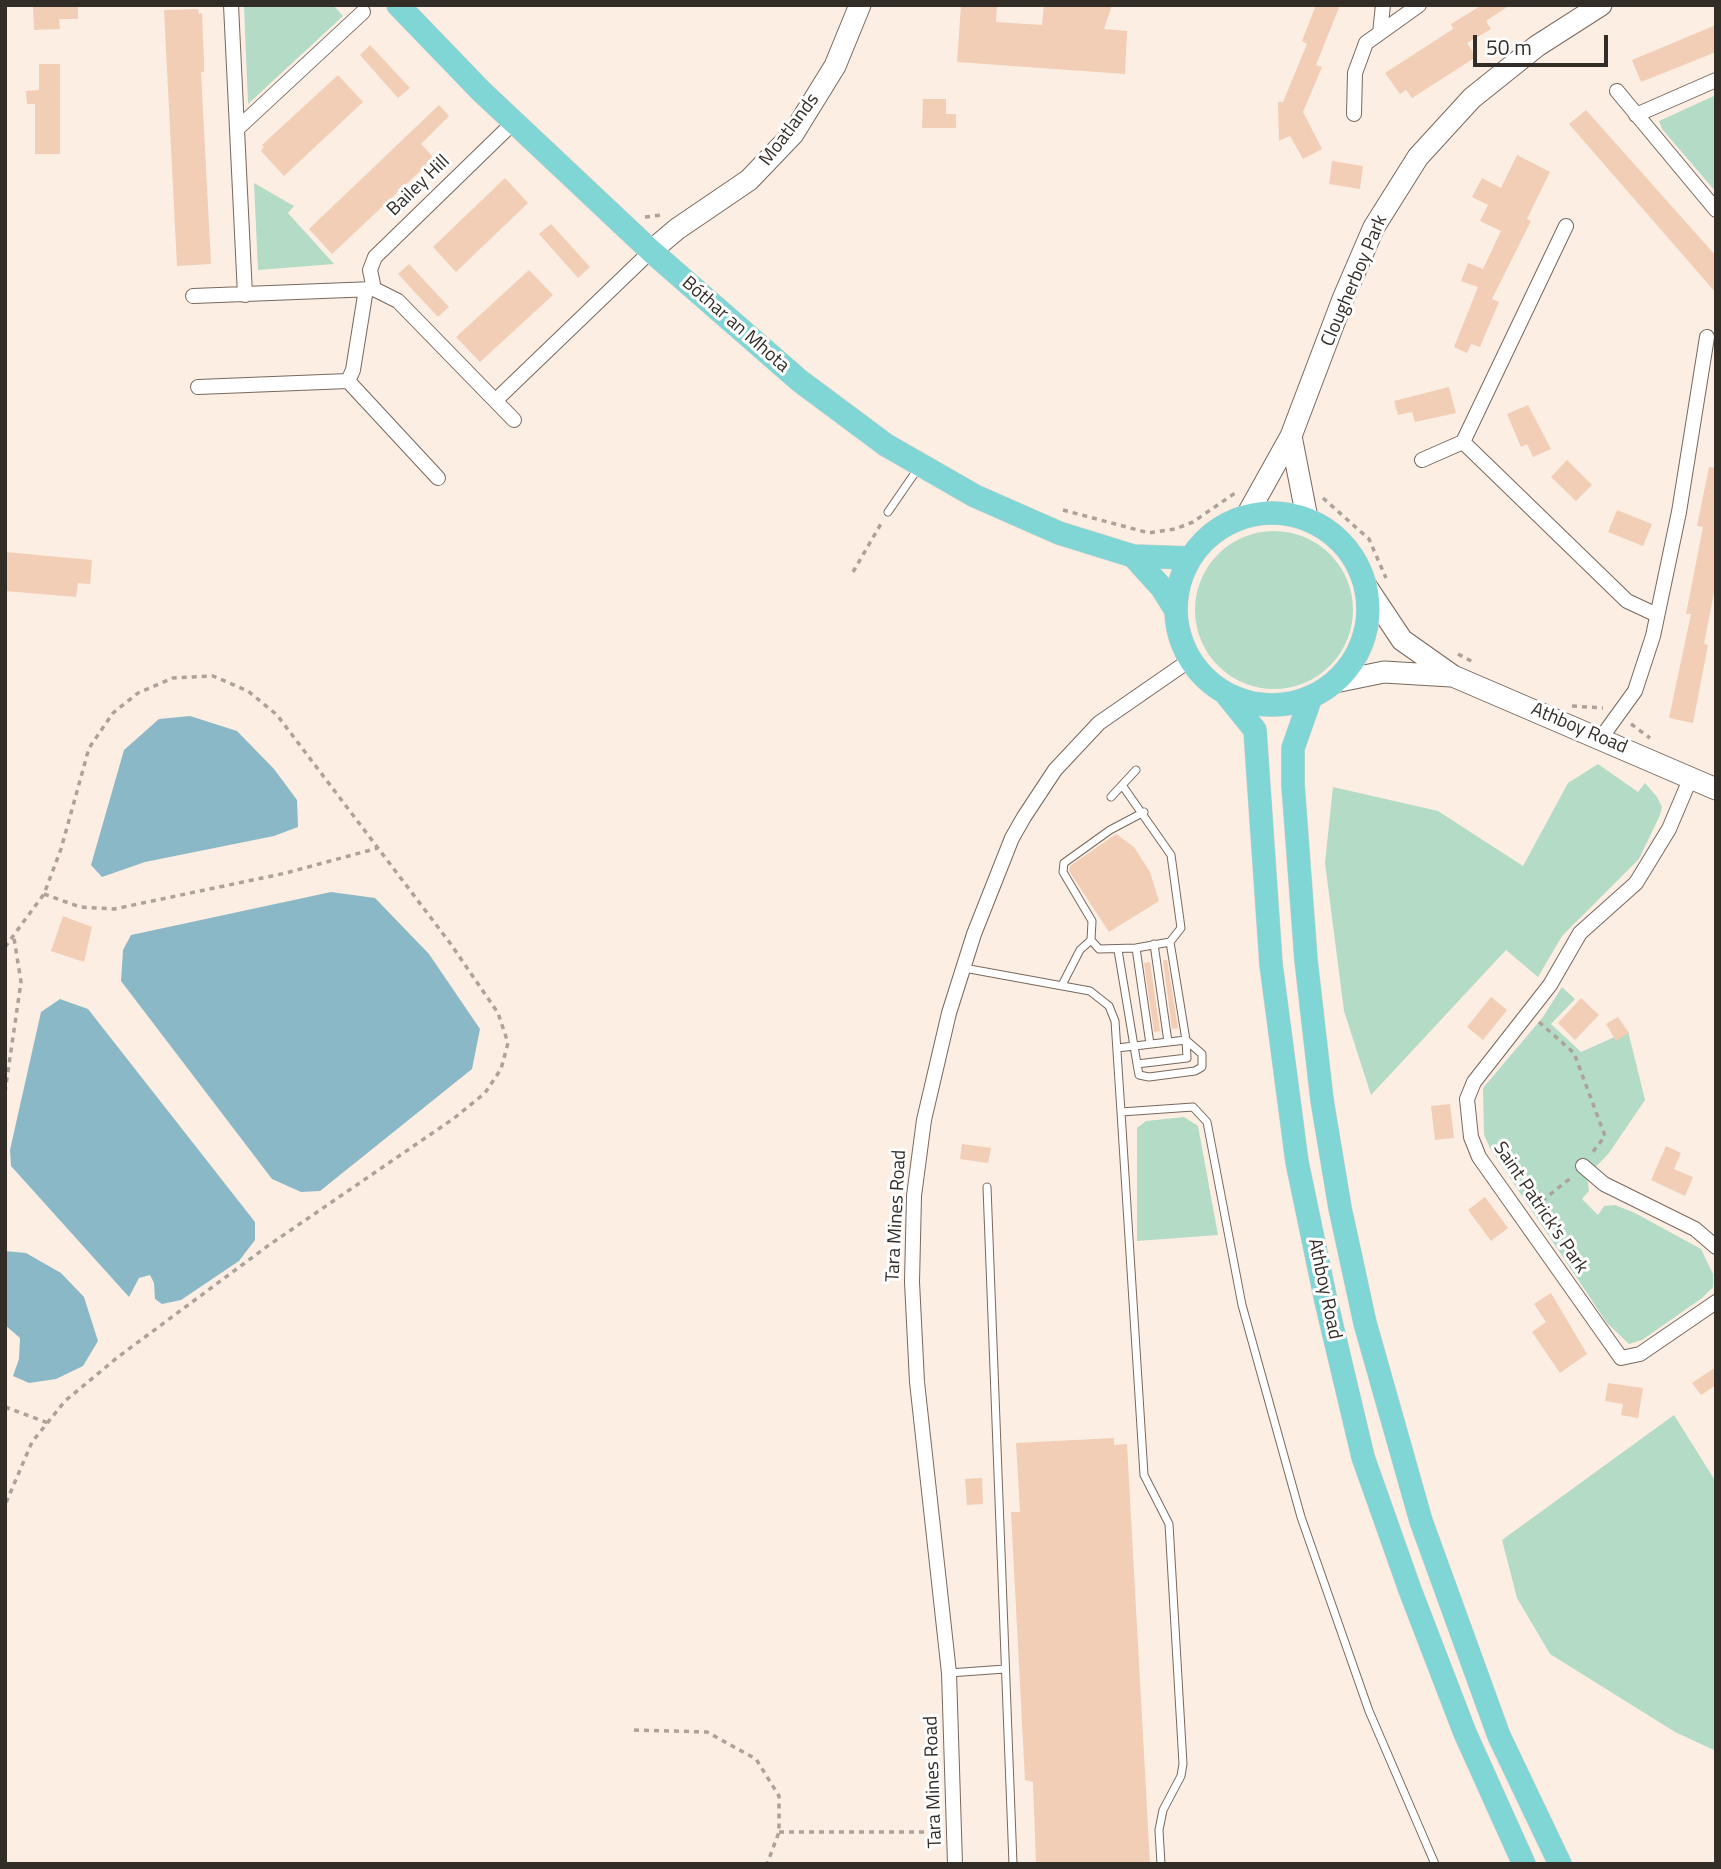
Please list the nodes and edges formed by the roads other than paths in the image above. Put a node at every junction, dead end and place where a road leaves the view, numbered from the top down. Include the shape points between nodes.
1 (231, 5) edge
2 (398, 5) edge
3 (860, 5) edge
4 (1383, 5) edge
5 (1419, 5) edge
6 (1601, 5) edge
7 (363, 12) dead end
8 (1380, 33) junction
9 (1716, 80) edge
10 (1617, 91) dead end
11 (1354, 114) dead end
12 (1636, 115) junction
13 (514, 122) junction
14 (237, 129) junction
15 (1716, 210) edge
16 (1566, 226) dead end
17 (651, 251) junction
18 (370, 289) junction
19 (246, 295) junction
20 (193, 296) dead end
21 (1707, 337) dead end
22 (348, 381) junction
23 (198, 387) dead end
24 (496, 400) junction
25 (514, 420) dead end
26 (1291, 436) junction
27 (1463, 442) junction
28 (1422, 460) dead end
29 (920, 466) junction
30 (438, 478) dead end
31 (888, 512) road end
32 (1247, 515) junction
33 (1307, 519) junction
34 (1133, 556) junction
35 (1190, 558) junction
36 (1366, 586) junction
37 (1175, 609) junction
38 (1657, 615) junction
39 (1190, 660) junction
40 (1453, 676) junction
41 (1335, 682) junction
42 (1226, 694) junction
43 (1311, 697) junction
44 (1601, 738) junction
45 (1136, 770) dead end
46 (1704, 784) edge
47 (1122, 785) junction
48 (1111, 797) dead end
49 (1144, 812) junction
50 (1091, 940) junction
51 (1170, 942) junction
52 (1154, 944) junction
53 (1136, 948) junction
54 (1118, 950) junction
55 (964, 968) junction
56 (1062, 985) junction
57 (1186, 1040) junction
58 (1168, 1042) junction
59 (1150, 1044) junction
60 (1134, 1046) junction
61 (1116, 1048) junction
62 (1137, 1064) junction
63 (1121, 1112) junction
64 (1583, 1166) road end
65 (988, 1187) dead end
66 (1716, 1247) edge
67 (1716, 1302) edge
68 (1005, 1669) junction
69 (949, 1673) junction
70 (955, 1864) edge
71 (1013, 1864) edge
72 (1161, 1864) edge
73 (1435, 1864) edge
74 (1524, 1864) edge
75 (1560, 1864) edge

1 - 14 street
2 - 13 main road, Bóthar an Mhota
3 - 17 street, Moatlands via 835,66 778,151 749,180
4 - 8 street
5 - 8 street
6 - 26 street, Clougherboy Park via 1537,46 1472,98 1418,157 1374,227
7 - 14 street
8 - 11 street via 1366,43 1355,73
9 - 12 street
10 - 12 street
12 - 15 street
13 - 17 main road, Bóthar an Mhota
13 - 18 street, Bailey Hill via 376,257 370,270
14 - 19 street
16 - 27 street
17 - 24 street
17 - 29 main road, Bóthar an Mhota via 800,381
18 - 19 street
18 - 22 street, Bailey Hill
18 - 24 street via 398,301
19 - 20 street
21 - 38 street
22 - 23 street
22 - 30 street
24 - 25 street
26 - 32 street, Clougherboy Park
26 - 33 street
27 - 28 street
27 - 38 street via 1627,601
29 - 31 lane
29 - 34 main road, Bóthar an Mhota via 1003,510 1061,522
32 - 33 main road via 1281,512
32 - 35 main road via 1203,541
33 - 36 main road via 1332,533 1349,550
34 - 35 main road, Bóthar an Mhota
34 - 37 main road
35 - 37 main road
36 - 40 street via 1402,640
36 - 41 main road via 1368,627 1361,648
37 - 39 main road
38 - 44 street via 1635,691
39 - 42 main road
39 - 55 street, Tara Mines Road via 1099,723 1055,770 1012,838
40 - 41 street via 1384,672
40 - 44 street, Athboy Road
41 - 43 main road
42 - 43 main road via 1273,704
42 - 74 main road, Athboy Road via 1255,730 1271,964 1297,1162 1363,1457 1465,1733
43 - 75 main road, Athboy Road via 1293,748 1295,808 1319,1074 1343,1221 1365,1323 1421,1521 1499,1736
44 - 46 street, Athboy Road
45 - 47 lane
46 - 67 street, Saint Patrick's Park via 1621,899 1580,933 1550,985 1474,1082 1467,1099 1471,1137 1479,1157 1621,1358 1640,1354
47 - 48 lane
47 - 49 lane
49 - 50 lane via 1064,863 1063,872 1092,921
49 - 51 lane via 1171,855 1181,928
50 - 54 lane via 1099,949
50 - 56 lane via 1080,950
51 - 52 lane
51 - 57 lane
52 - 53 lane
52 - 58 lane
53 - 54 lane
53 - 59 lane
54 - 60 lane
55 - 56 lane
55 - 69 street, Tara Mines Road via 936,1066 920,1145 912,1241 917,1382
56 - 61 lane via 1090,991 1109,1006
57 - 58 lane
57 - 62 lane via 1187,1058
57 - 62 lane via 1202,1054 1202,1067 1195,1071 1149,1077 1139,1075
58 - 59 lane
59 - 60 lane
60 - 61 lane
60 - 62 lane
61 - 63 lane
63 - 72 lane via 1144,1475 1170,1524 1183,1764 1163,1810
63 - 73 lane via 1193,1107 1207,1122 1242,1305 1301,1517 1369,1712
64 - 66 street via 1604,1184 1695,1229
65 - 68 lane
68 - 69 lane
68 - 71 lane
69 - 70 street, Tara Mines Road

